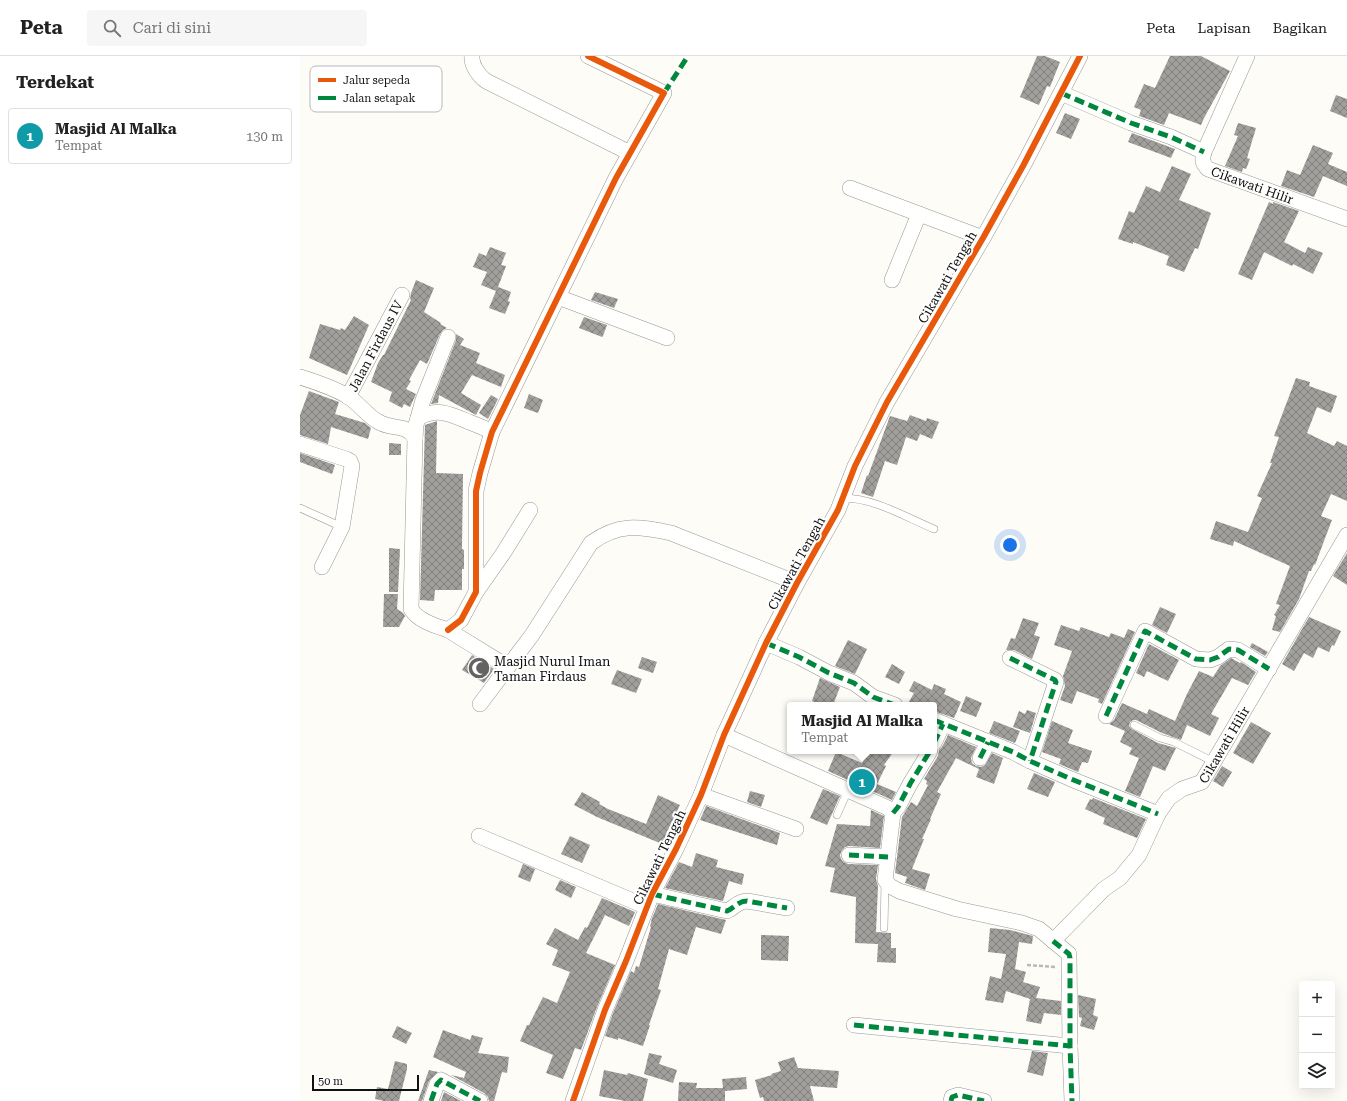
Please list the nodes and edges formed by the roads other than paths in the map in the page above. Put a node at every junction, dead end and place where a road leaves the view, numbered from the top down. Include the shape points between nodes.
1 (472, 56) edge
2 (588, 56) edge
3 (1080, 56) edge
4 (1247, 56) edge
5 (1061, 93) junction
6 (630, 152) junction
7 (1204, 152) junction
8 (850, 188) dead end
9 (919, 214) junction
10 (1347, 219) edge
11 (983, 238) junction
12 (892, 280) dead end
13 (402, 296) dead end
14 (558, 297) junction
15 (448, 338) dead end
16 (666, 338) dead end
17 (300, 377) edge
18 (348, 397) junction
19 (418, 418) junction
20 (492, 432) junction
21 (415, 438) junction
22 (300, 444) edge
23 (843, 498) junction
24 (300, 508) edge
25 (530, 510) dead end
26 (342, 527) junction
27 (934, 529) dead end
28 (1347, 535) edge
29 (322, 567) dead end
30 (797, 583) junction
31 (476, 592) junction
32 (448, 630) junction
33 (766, 643) junction
34 (1010, 658) dead end
35 (508, 667) junction
36 (1269, 669) junction
37 (886, 702) edge
38 (480, 704) dead end
39 (1106, 716) dead end
40 (939, 722) edge
41 (1134, 726) dead end
42 (724, 735) junction
43 (988, 742) junction
44 (928, 754) edge
45 (980, 758) dead end
46 (1030, 761) junction
47 (1214, 762) junction
48 (848, 790) junction
49 (701, 794) junction
50 (893, 813) junction
51 (1158, 814) junction
52 (837, 815) dead end
53 (796, 829) dead end
54 (479, 836) dead end
55 (849, 855) dead end
56 (888, 857) junction
57 (885, 880) junction
58 (650, 900) junction
59 (787, 908) dead end
60 (884, 928) dead end
61 (1053, 941) junction
62 (854, 1025) dead end
63 (1070, 1046) junction
64 (431, 1101) edge
65 (480, 1101) edge
66 (573, 1101) edge
67 (951, 1101) edge
68 (984, 1101) edge
69 (1072, 1101) edge

1 - 6 street via 471,60 480,77 486,81
2 - 6 street via 664,93
3 - 5 street, Cikawati Tengah
4 - 7 street, Cikawati Hilir
5 - 7 street
5 - 11 street, Cikawati Tengah
6 - 14 street
7 - 10 street, Cikawati Hilir via 1202,159 1208,169
8 - 9 street
9 - 11 street
9 - 12 street
11 - 23 street, Cikawati Tengah via 886,402 855,466
13 - 18 street, Jalan Firdaus IV
14 - 16 street
14 - 20 street
15 - 19 street
17 - 18 street
18 - 21 street via 377,421 386,426 405,428
19 - 20 street via 430,413 446,412
19 - 21 street
20 - 31 street via 476,491
21 - 32 street via 411,609 415,615
22 - 26 street via 350,461 352,466
23 - 27 lane via 857,498 878,505
23 - 30 street, Cikawati Tengah
24 - 26 lane
25 - 31 street
26 - 29 street
28 - 36 street, Cikawati Hilir
30 - 33 street, Cikawati Tengah
30 - 35 street via 671,533 636,527 618,529 602,535 591,543 532,635
31 - 32 street via 461,620
32 - 35 street
33 - 37 street via 854,683 872,697
33 - 42 street, Cikawati Tengah
34 - 46 street via 1056,682
35 - 38 street
36 - 39 street via 1238,650 1229,648 1210,660 1196,659 1145,631
36 - 47 street, Cikawati Hilir
40 - 43 street
41 - 47 lane
42 - 48 street
42 - 49 street, Cikawati Tengah
43 - 45 street
43 - 46 street
44 - 50 street
46 - 51 street
47 - 51 street, Cikawati Hilir via 1202,782 1176,792
48 - 50 street via 888,808
48 - 52 lane
49 - 53 street
49 - 58 street, Cikawati Tengah
50 - 56 street
51 - 61 street, Cikawati Hilir via 1140,855 1120,878 1104,889
54 - 58 street
55 - 56 street
56 - 57 street
57 - 60 lane
57 - 61 street via 899,891 1039,929
58 - 59 street via 727,911 746,901
58 - 66 street, Cikawati Tengah via 605,1010
61 - 63 street via 1070,954
62 - 63 street
63 - 69 street
64 - 65 street via 441,1080
67 - 68 street via 952,1097 958,1095

